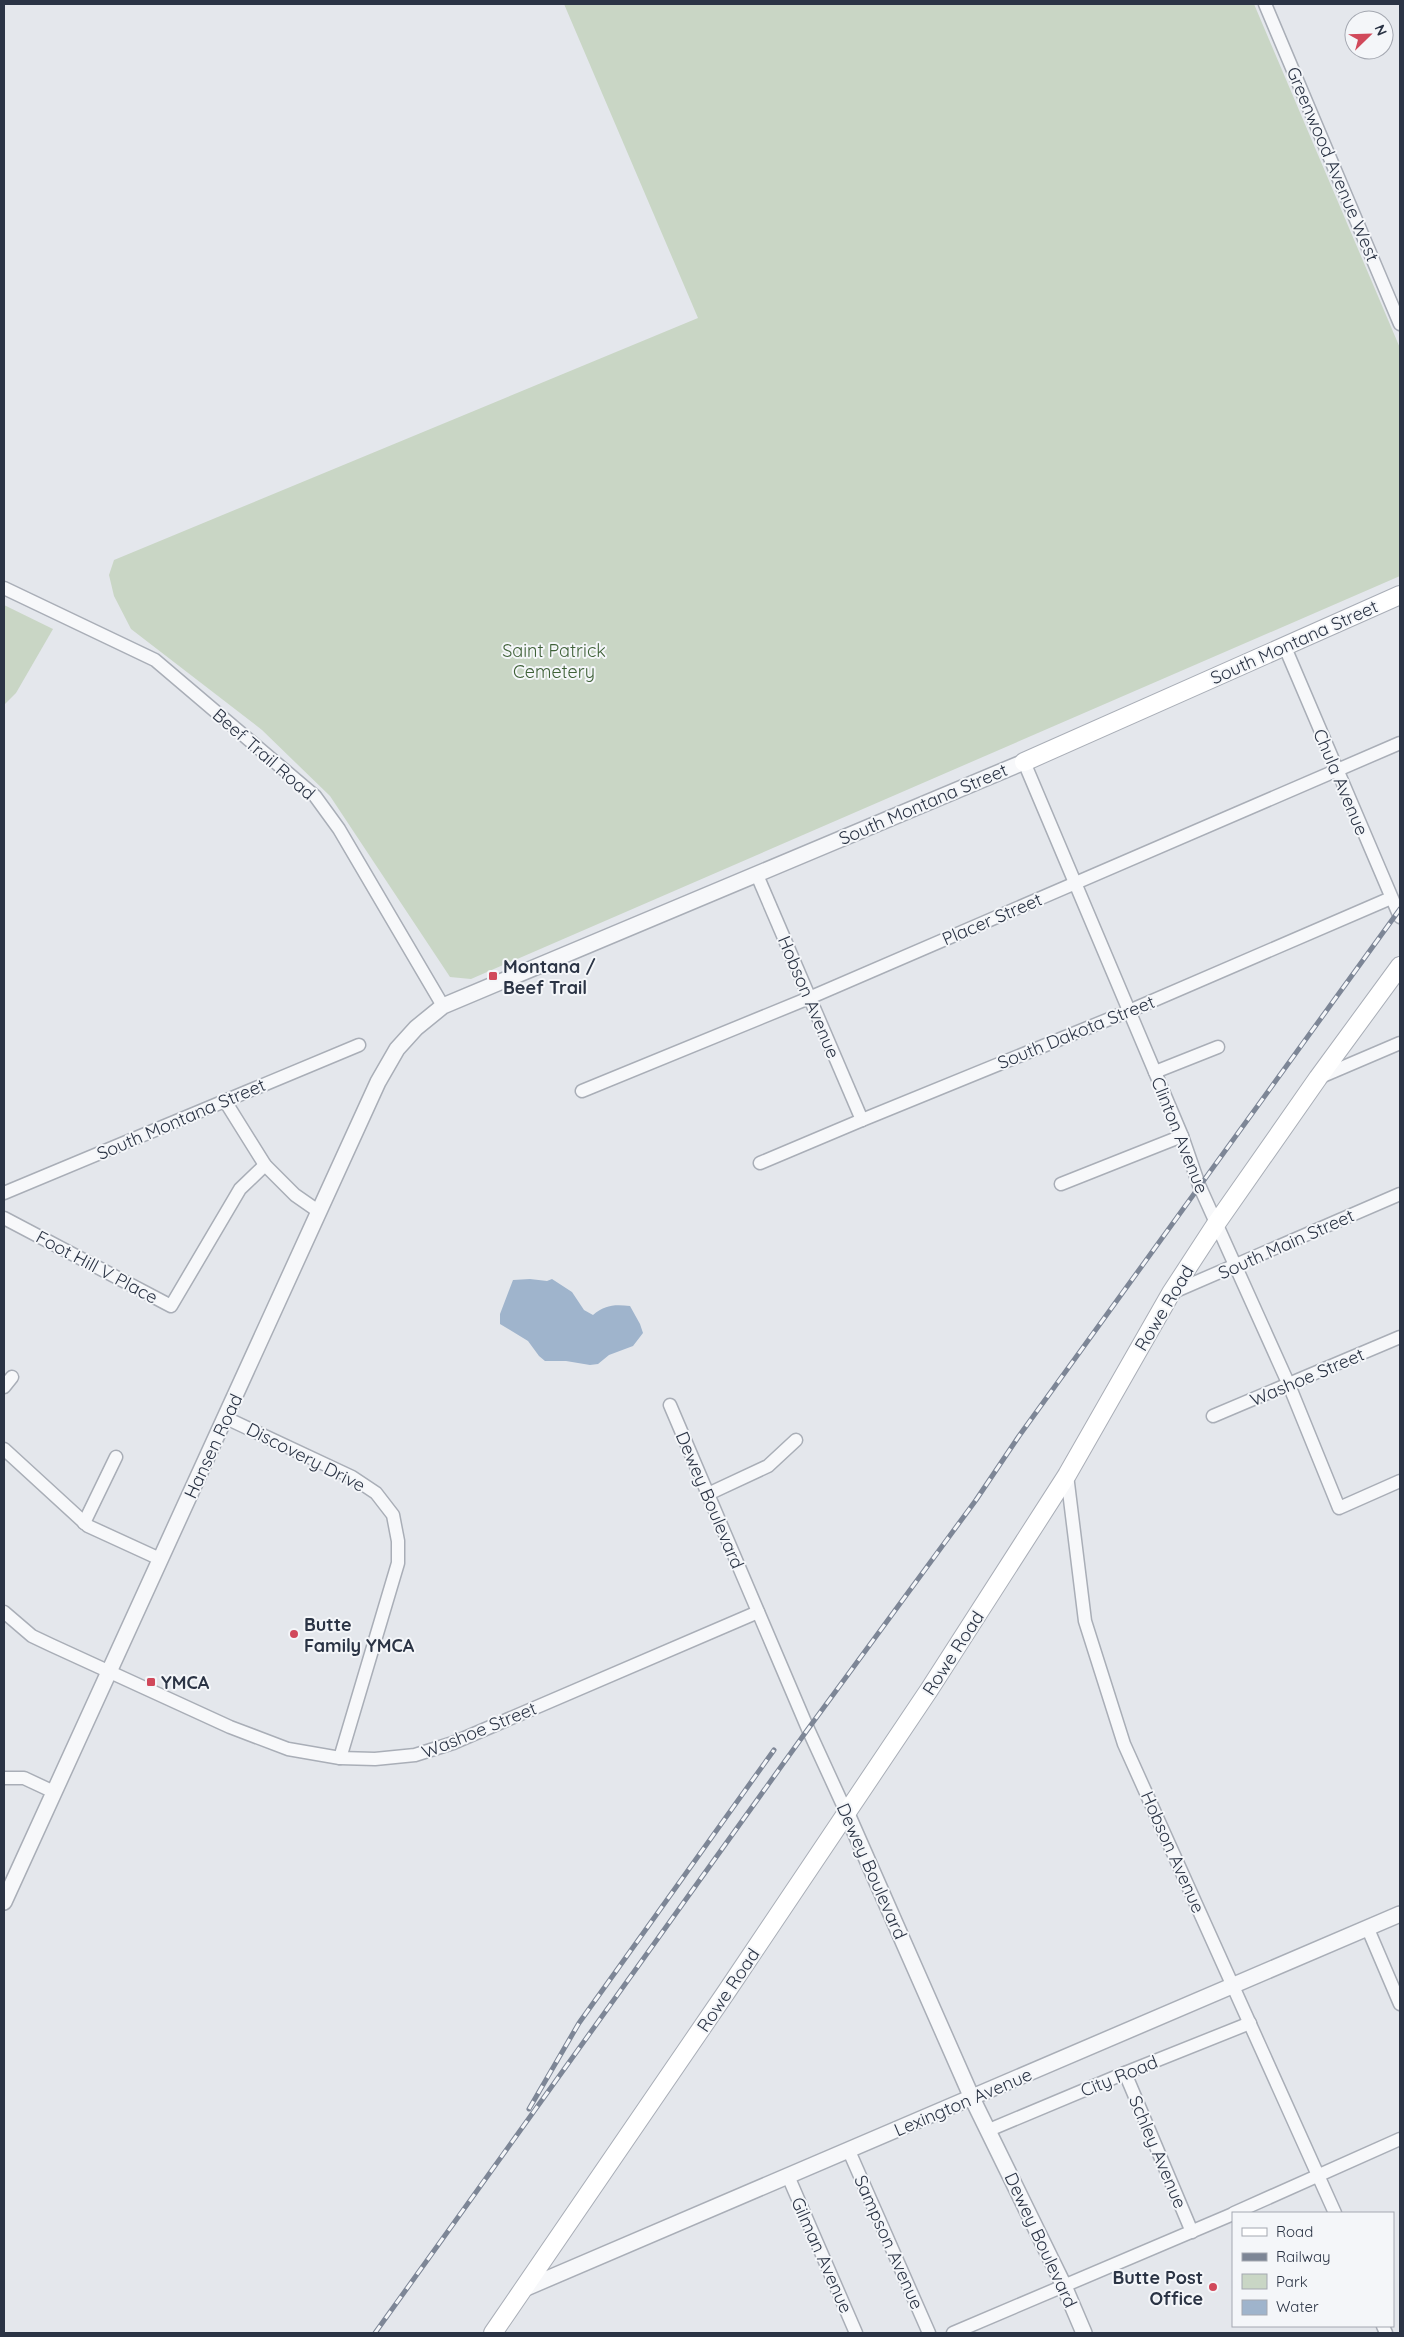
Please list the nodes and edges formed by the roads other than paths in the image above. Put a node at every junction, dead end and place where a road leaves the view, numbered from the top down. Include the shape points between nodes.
1 (1266, 4) edge
2 (1400, 324) edge
3 (4, 588) edge
4 (1400, 596) edge
5 (1284, 645) junction
6 (1400, 743) edge
7 (1024, 762) junction
8 (1337, 771) junction
9 (757, 875) junction
10 (1075, 883) junction
11 (1391, 898) junction
12 (1400, 917) edge
13 (1400, 966) edge
14 (809, 998) junction
15 (443, 1006) junction
16 (1129, 1011) junction
17 (1400, 1043) edge
18 (359, 1045) dead end
19 (1218, 1047) dead end
20 (1155, 1072) junction
21 (1318, 1078) junction
22 (582, 1091) dead end
23 (225, 1101) junction
24 (862, 1120) junction
25 (1182, 1136) junction
26 (760, 1163) dead end
27 (265, 1165) junction
28 (1061, 1184) dead end
29 (4, 1193) edge
30 (1400, 1194) edge
31 (318, 1211) junction
32 (4, 1218) edge
33 (1216, 1224) junction
34 (1236, 1266) junction
35 (1171, 1293) junction
36 (1400, 1337) edge
37 (12, 1377) dead end
38 (1289, 1385) junction
39 (4, 1387) edge
40 (670, 1405) dead end
41 (1213, 1416) dead end
42 (226, 1418) junction
43 (796, 1440) dead end
44 (4, 1449) edge
45 (116, 1457) dead end
46 (1067, 1475) junction
47 (1400, 1481) edge
48 (708, 1494) junction
49 (84, 1523) junction
50 (160, 1559) junction
51 (4, 1612) edge
52 (758, 1612) junction
53 (108, 1670) junction
54 (340, 1758) junction
55 (4, 1778) edge
56 (54, 1792) junction
57 (847, 1814) junction
58 (4, 1902) edge
59 (1400, 1914) edge
60 (1368, 1929) junction
61 (1233, 1986) junction
62 (1400, 2004) edge
63 (1250, 2023) junction
64 (1125, 2073) junction
65 (972, 2098) junction
66 (989, 2130) junction
67 (1400, 2139) edge
68 (849, 2151) junction
69 (788, 2176) junction
70 (1318, 2176) junction
71 (1238, 2212) edge
72 (1335, 2212) edge
73 (1232, 2215) edge
74 (1192, 2232) junction
75 (1064, 2286) junction
76 (526, 2288) junction
77 (493, 2333) edge
78 (856, 2333) edge
79 (929, 2333) edge
80 (953, 2333) edge
81 (1084, 2333) edge

1 - 2 street, Greenwood Avenue West
3 - 15 street, Beef Trail Road via 155,660 315,796 339,829
4 - 5 main road, South Montana Street
5 - 7 main road, South Montana Street
5 - 8 street, Chula Avenue
6 - 8 street, Placer Street
7 - 9 street, South Montana Street
7 - 10 street, Clinton Avenue
8 - 10 street, Placer Street
8 - 11 street, Chula Avenue
9 - 14 street, Hobson Avenue
9 - 15 street, South Montana Street
10 - 14 street, Placer Street
10 - 16 street, Clinton Avenue
11 - 12 street, Chula Avenue
11 - 16 street, South Dakota Street
13 - 21 main road, Rowe Road
14 - 22 street, Placer Street
14 - 24 street, Hobson Avenue
15 - 31 street, Hansen Road via 397,1049 378,1082
16 - 20 street, Clinton Avenue
16 - 24 street, South Dakota Street
17 - 21 street
18 - 23 street, South Montana Street
19 - 20 street
20 - 25 street, Clinton Avenue
21 - 33 main road, Rowe Road
23 - 27 street
23 - 29 street, South Montana Street
24 - 26 street, South Dakota Street
25 - 28 street
25 - 33 street, Clinton Avenue
27 - 31 street via 295,1195
27 - 32 street, Foot Hill V Place via 240,1189 171,1306
30 - 34 street, South Main Street
31 - 42 street, Hansen Road
33 - 34 street, Clinton Avenue
33 - 35 main road, Rowe Road
34 - 35 street, South Main Street
34 - 38 street, Clinton Avenue
35 - 46 main road, Rowe Road
36 - 38 street, Washoe Street
37 - 39 street
38 - 41 street, Washoe Street
38 - 47 street, Clinton Avenue via 1339,1508
40 - 48 street, Dewey Boulevard
42 - 50 street, Hansen Road
42 - 54 street, Discovery Drive via 352,1477 376,1493 393,1515 398,1563
43 - 48 street via 768,1466
44 - 49 street
45 - 49 street
46 - 57 main road, Rowe Road
46 - 61 street, Hobson Avenue via 1085,1621 1124,1744
48 - 52 street, Dewey Boulevard
49 - 50 street
50 - 53 street, Hansen Road
51 - 53 street via 32,1636
52 - 54 street, Washoe Street via 453,1743 415,1755
52 - 57 street, Dewey Boulevard
53 - 54 street, Washoe Street via 230,1727 288,1749
53 - 56 street, Hansen Road
55 - 56 street via 24,1778
56 - 58 street, Hansen Road
57 - 65 street, Dewey Boulevard
57 - 76 main road, Rowe Road
59 - 60 street, Lexington Avenue
60 - 61 street, Lexington Avenue
60 - 62 street
61 - 63 street, Hobson Avenue
61 - 65 street, Lexington Avenue
63 - 64 street, City Road
63 - 70 street, Hobson Avenue
64 - 66 street, City Road
64 - 74 street, Schley Avenue
65 - 66 street, Dewey Boulevard
65 - 68 street, Lexington Avenue
66 - 75 street, Dewey Boulevard
67 - 70 street
68 - 69 street, Lexington Avenue
68 - 79 street, Sampson Avenue
69 - 76 street, Lexington Avenue
69 - 78 street, Gilman Avenue
70 - 71 street
70 - 72 street, Hobson Avenue
73 - 74 street
74 - 75 street
75 - 80 street
75 - 81 street, Dewey Boulevard
76 - 77 main road, Rowe Road

